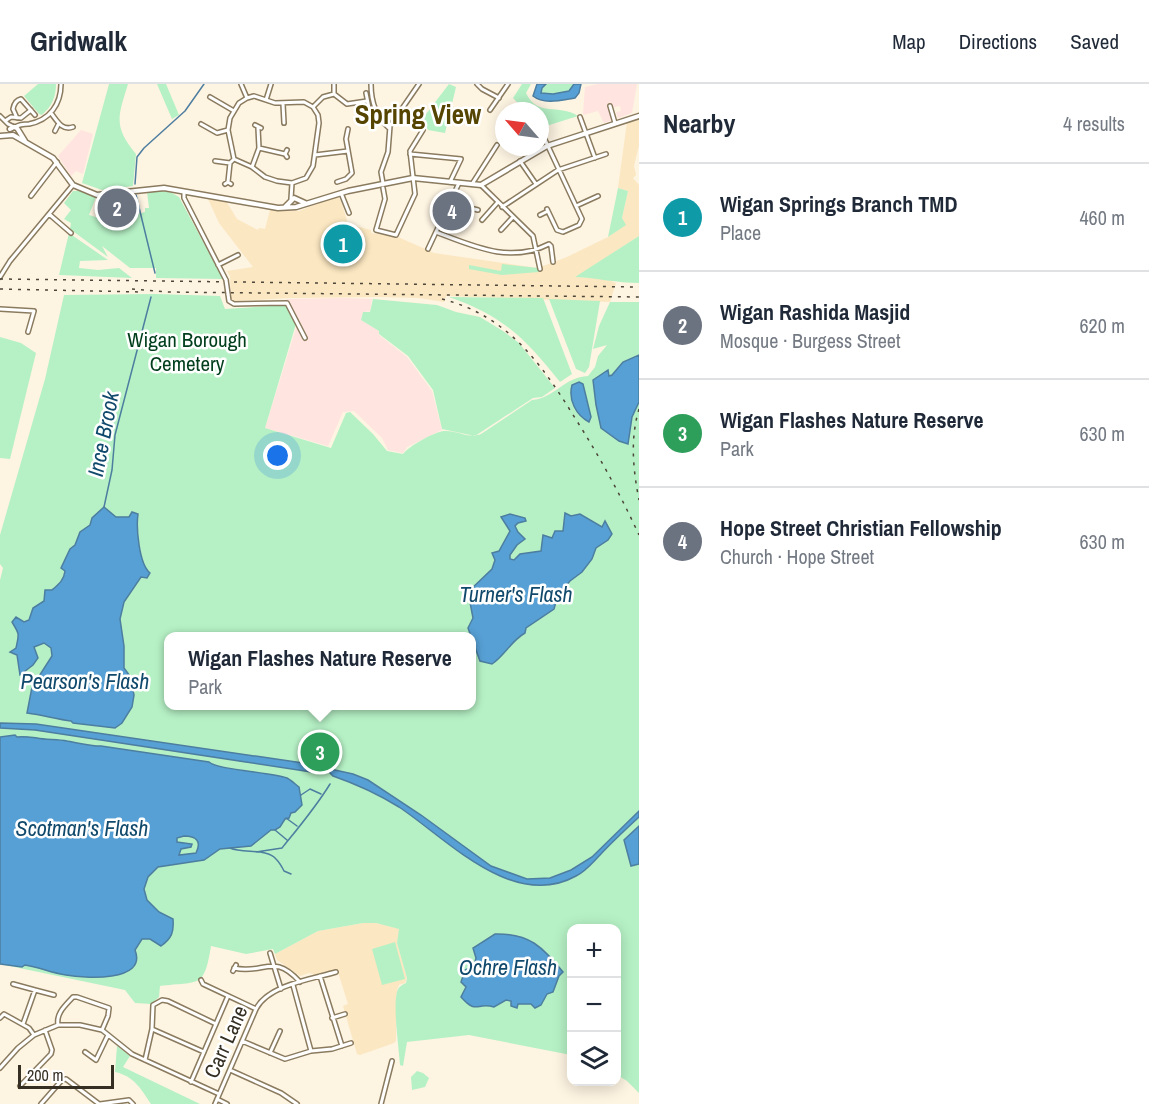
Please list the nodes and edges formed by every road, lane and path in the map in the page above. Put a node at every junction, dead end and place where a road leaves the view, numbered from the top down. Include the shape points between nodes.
1 (61, 84) edge
2 (241, 84) edge
3 (271, 84) edge
4 (334, 84) edge
5 (371, 84) edge
6 (418, 84) edge
7 (477, 84) edge
8 (508, 84) edge
9 (366, 93) dead end
10 (334, 94) junction
11 (247, 98) junction
12 (499, 98) junction
13 (212, 100) dead end
14 (266, 100) junction
15 (367, 101) junction
16 (283, 104) junction
17 (610, 106) dead end
18 (313, 107) junction
19 (369, 108) dead end
20 (31, 110) junction
21 (490, 110) dead end
22 (234, 111) junction
23 (51, 113) junction
24 (35, 115) dead end
25 (0, 116) edge
26 (639, 116) edge
27 (580, 117) dead end
28 (17, 118) junction
29 (5, 121) junction
30 (290, 121) dead end
31 (615, 123) junction
32 (29, 124) junction
33 (58, 125) junction
34 (73, 127) dead end
35 (203, 127) dead end
36 (258, 127) dead end
37 (13, 128) junction
38 (389, 128) junction
39 (55, 130) dead end
40 (228, 130) junction
41 (423, 130) dead end
42 (19, 132) junction
43 (345, 132) dead end
44 (586, 133) junction
45 (13, 135) junction
46 (0, 136) edge
47 (27, 143) junction
48 (549, 145) edge
49 (259, 148) junction
50 (495, 148) edge
51 (549, 150) edge
52 (348, 151) junction
53 (287, 153) dead end
54 (410, 154) junction
55 (606, 154) dead end
56 (315, 155) junction
57 (529, 156) edge
58 (595, 158) junction
59 (234, 159) junction
60 (215, 161) dead end
61 (520, 161) junction
62 (57, 162) junction
63 (230, 164) junction
64 (252, 166) junction
65 (558, 170) junction
66 (352, 173) junction
67 (357, 175) dead end
68 (413, 178) junction
69 (341, 182) dead end
70 (450, 182) junction
71 (292, 183) junction
72 (459, 183) junction
73 (228, 184) dead end
74 (472, 184) junction
75 (536, 184) junction
76 (73, 185) junction
77 (481, 185) junction
78 (383, 188) junction
79 (184, 192) junction
80 (341, 193) junction
81 (109, 195) junction
82 (31, 196) dead end
83 (597, 196) dead end
84 (294, 202) junction
85 (498, 202) junction
86 (450, 203) junction
87 (576, 206) junction
88 (502, 207) junction
89 (478, 210) dead end
90 (349, 213) dead end
91 (49, 214) junction
92 (444, 215) junction
93 (540, 215) dead end
94 (513, 217) junction
95 (103, 218) dead end
96 (461, 220) dead end
97 (482, 220) dead end
98 (501, 230) dead end
99 (436, 232) junction
100 (71, 233) dead end
101 (428, 249) dead end
102 (536, 250) junction
103 (238, 255) dead end
104 (553, 262) dead end
105 (218, 265) junction
106 (540, 269) dead end
107 (0, 277) edge
108 (0, 309) edge
109 (28, 332) dead end
110 (305, 338) dead end
111 (270, 953) dead end
112 (273, 965) junction
113 (234, 968) dead end
114 (336, 972) dead end
115 (320, 976) junction
116 (201, 980) dead end
117 (300, 982) junction
118 (13, 984) dead end
119 (293, 985) junction
120 (281, 989) junction
121 (35, 990) junction
122 (54, 995) dead end
123 (228, 996) junction
124 (256, 1009) junction
125 (2, 1012) edge
126 (345, 1014) dead end
127 (0, 1018) edge
128 (332, 1018) junction
129 (23, 1024) junction
130 (216, 1024) junction
131 (58, 1025) junction
132 (152, 1029) junction
133 (45, 1030) junction
134 (102, 1030) junction
135 (278, 1032) dead end
136 (34, 1035) junction
137 (108, 1035) junction
138 (242, 1041) junction
139 (351, 1043) dead end
140 (342, 1046) junction
141 (311, 1051) junction
142 (86, 1052) dead end
143 (204, 1052) junction
144 (270, 1053) junction
145 (145, 1060) junction
146 (392, 1060) dead end
147 (0, 1068) edge
148 (230, 1070) junction
149 (191, 1082) junction
150 (20, 1086) dead end
151 (219, 1094) junction
152 (216, 1102) edge
153 (41, 1104) edge
154 (99, 1104) edge
155 (133, 1104) edge
156 (227, 1104) edge
157 (297, 1104) edge
158 (381, 1104) edge

1 - 23 street
2 - 11 street
3 - 14 street
4 - 10 street
5 - 38 street via 376,111
6 - 38 street
7 - 12 street
8 - 12 street
9 - 15 street
10 - 15 street via 347,104
10 - 18 street via 323,97
11 - 14 street
11 - 22 street
12 - 21 street
13 - 22 street
14 - 16 street
15 - 19 street
16 - 18 street via 300,101
16 - 30 street via 284,121
17 - 31 street
18 - 56 street via 319,123
20 - 24 street
20 - 28 street
20 - 28 street via 19,99 13,109
22 - 40 street
23 - 32 street
23 - 33 street
25 - 29 street
26 - 31 main road
27 - 44 street
28 - 29 street
29 - 37 street
31 - 44 main road
32 - 37 street
32 - 42 street
33 - 34 street
33 - 39 street
35 - 40 street via 217,133
36 - 49 street
37 - 42 main road
37 - 45 main road
37 - 46 main road
38 - 78 street via 381,172
40 - 59 street
41 - 54 street
42 - 45 main road
42 - 47 main road
43 - 52 street
44 - 48 main road
44 - 58 street
45 - 46 main road
45 - 47 main road
47 - 62 main road
49 - 53 street
49 - 64 street
50 - 74 street
51 - 65 street
52 - 56 street
52 - 66 street
54 - 68 street
54 - 70 street via 461,159
55 - 58 street
56 - 71 street via 309,175
57 - 61 main road
58 - 65 street
59 - 63 street
59 - 64 street
60 - 63 street
61 - 75 street
61 - 77 main road
62 - 76 main road
62 - 82 street
63 - 73 street
64 - 71 street via 268,179
65 - 75 street
65 - 87 street
66 - 67 street
66 - 69 street
68 - 70 main road
68 - 78 main road
68 - 78 street via 416,194 396,235 376,230 385,199
70 - 72 main road
71 - 84 street
72 - 74 main road
72 - 86 street
74 - 77 main road
75 - 88 street
76 - 81 main road via 97,195
76 - 91 street
77 - 85 street
78 - 80 main road
79 - 81 main road via 156,188
79 - 84 main road via 278,208
79 - 105 street
80 - 84 main road via 305,204
80 - 90 street
81 - 95 street
83 - 87 street
85 - 88 street
85 - 97 street
86 - 89 street
86 - 92 street
87 - 93 street via 582,219 579,225 562,232 557,231 548,210
88 - 94 street
91 - 100 street
91 - 107 street
92 - 96 street
92 - 99 street
94 - 98 street
94 - 102 street via 534,236
99 - 101 street
99 - 102 street via 478,248 518,254
102 - 104 street via 550,244
102 - 106 street
103 - 105 street
105 - 110 street, bridge via 228,284 229,301 287,303
108 - 109 street via 34,311
111 - 112 street
112 - 113 street
112 - 117 street
112 - 120 street
114 - 115 street, Carr Lane
115 - 117 street, Carr Lane
115 - 128 street
116 - 123 street
117 - 119 street, Carr Lane
118 - 121 street
119 - 120 street, Carr Lane
119 - 141 street
120 - 124 street, Carr Lane via 265,996
121 - 122 street
121 - 129 street
123 - 124 street
123 - 130 street
124 - 138 street, Carr Lane
125 - 127 street
125 - 129 street
126 - 128 street
128 - 140 street
129 - 136 street
130 - 132 street via 162,1000 153,1005
130 - 143 street
131 - 133 street
131 - 134 street
131 - 134 street via 60,1012 73,997 109,1008
132 - 143 street
132 - 145 street
133 - 136 street
133 - 150 street via 51,1054
134 - 137 street
135 - 144 street
136 - 147 street
137 - 142 street via 97,1061
137 - 145 street
138 - 144 street
138 - 148 street, Carr Lane
139 - 140 street
140 - 141 street
141 - 144 street via 285,1059
143 - 149 street
145 - 149 street
146 - 158 street
148 - 151 street, Carr Lane
148 - 157 street
149 - 151 street
151 - 152 street, Carr Lane
152 - 156 street
153 - 154 street via 66,1079
154 - 155 street via 116,1100

